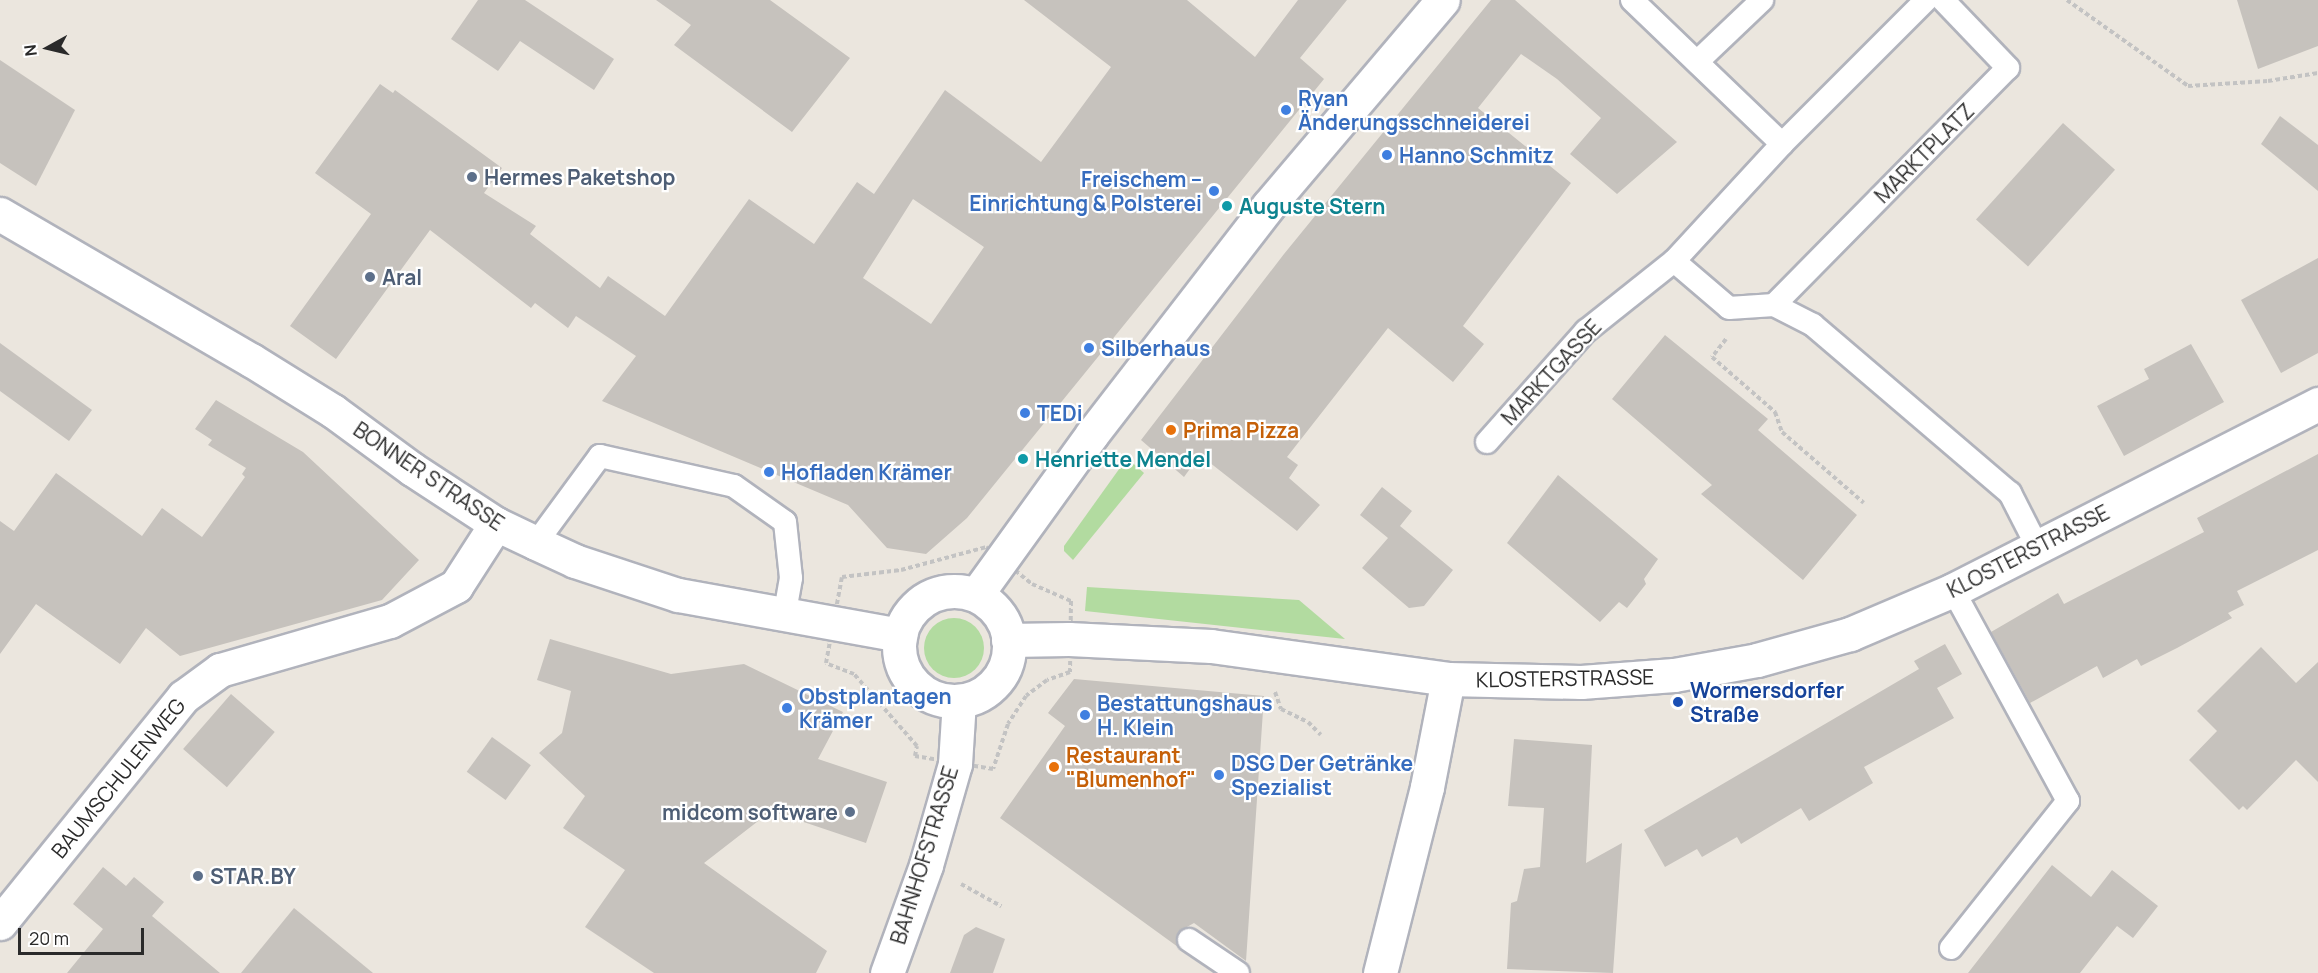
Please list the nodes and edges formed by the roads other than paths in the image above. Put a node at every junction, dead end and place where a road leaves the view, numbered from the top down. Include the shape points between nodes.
1 (1443, 0) edge
2 (1632, 0) edge
3 (1762, 0) edge
4 (1926, 0) edge
5 (1942, 0) edge
6 (1697, 62) junction
7 (1782, 144) junction
8 (0, 214) edge
9 (1674, 261) junction
10 (1774, 305) junction
11 (2318, 404) edge
12 (1487, 442) dead end
13 (496, 524) junction
14 (536, 543) junction
15 (2037, 546) junction
16 (1953, 590) junction
17 (976, 595) junction
18 (784, 616) junction
19 (900, 635) junction
20 (1008, 640) junction
21 (1448, 679) junction
22 (959, 701) junction
23 (0, 923) edge
24 (1190, 940) dead end
25 (1952, 948) dead end
26 (886, 973) edge
27 (1238, 973) edge
28 (1380, 973) edge

1 - 17 main road via 1268,206
2 - 6 lane
3 - 6 lane
4 - 7 lane
5 - 10 lane, MARKTPLATZ via 2008,68
6 - 7 lane
7 - 9 lane
8 - 13 main road, BONNER STRASSE via 333,411
9 - 10 lane via 1729,308
9 - 12 lane, MARKTGASSE via 1586,331
10 - 15 lane via 1822,332 2010,493
11 - 15 main road, KLOSTERSTRASSE
13 - 14 main road, BONNER STRASSE
13 - 23 main road, BAUMSCHULENWEG via 456,586 390,621 220,670 183,697
14 - 18 main road, BONNER STRASSE via 575,561 678,595
14 - 18 lane via 600,456 734,486 784,522 791,578
15 - 16 main road, KLOSTERSTRASSE
16 - 21 main road, KLOSTERSTRASSE via 1850,634 1757,660 1674,675 1581,682
16 - 25 lane via 2068,801
17 - 19 main road via 950,591 936,594 912,609
17 - 20 main road via 999,614
18 - 19 main road, BONNER STRASSE
19 - 22 main road via 900,659 911,680 929,695
20 - 21 main road, KLOSTERSTRASSE via 1069,639 1276,652
20 - 22 main road via 1007,659 993,684 975,697
21 - 28 main road via 1427,787
22 - 26 main road, BAHNHOFSTRASSE via 955,764 926,865
24 - 27 lane

